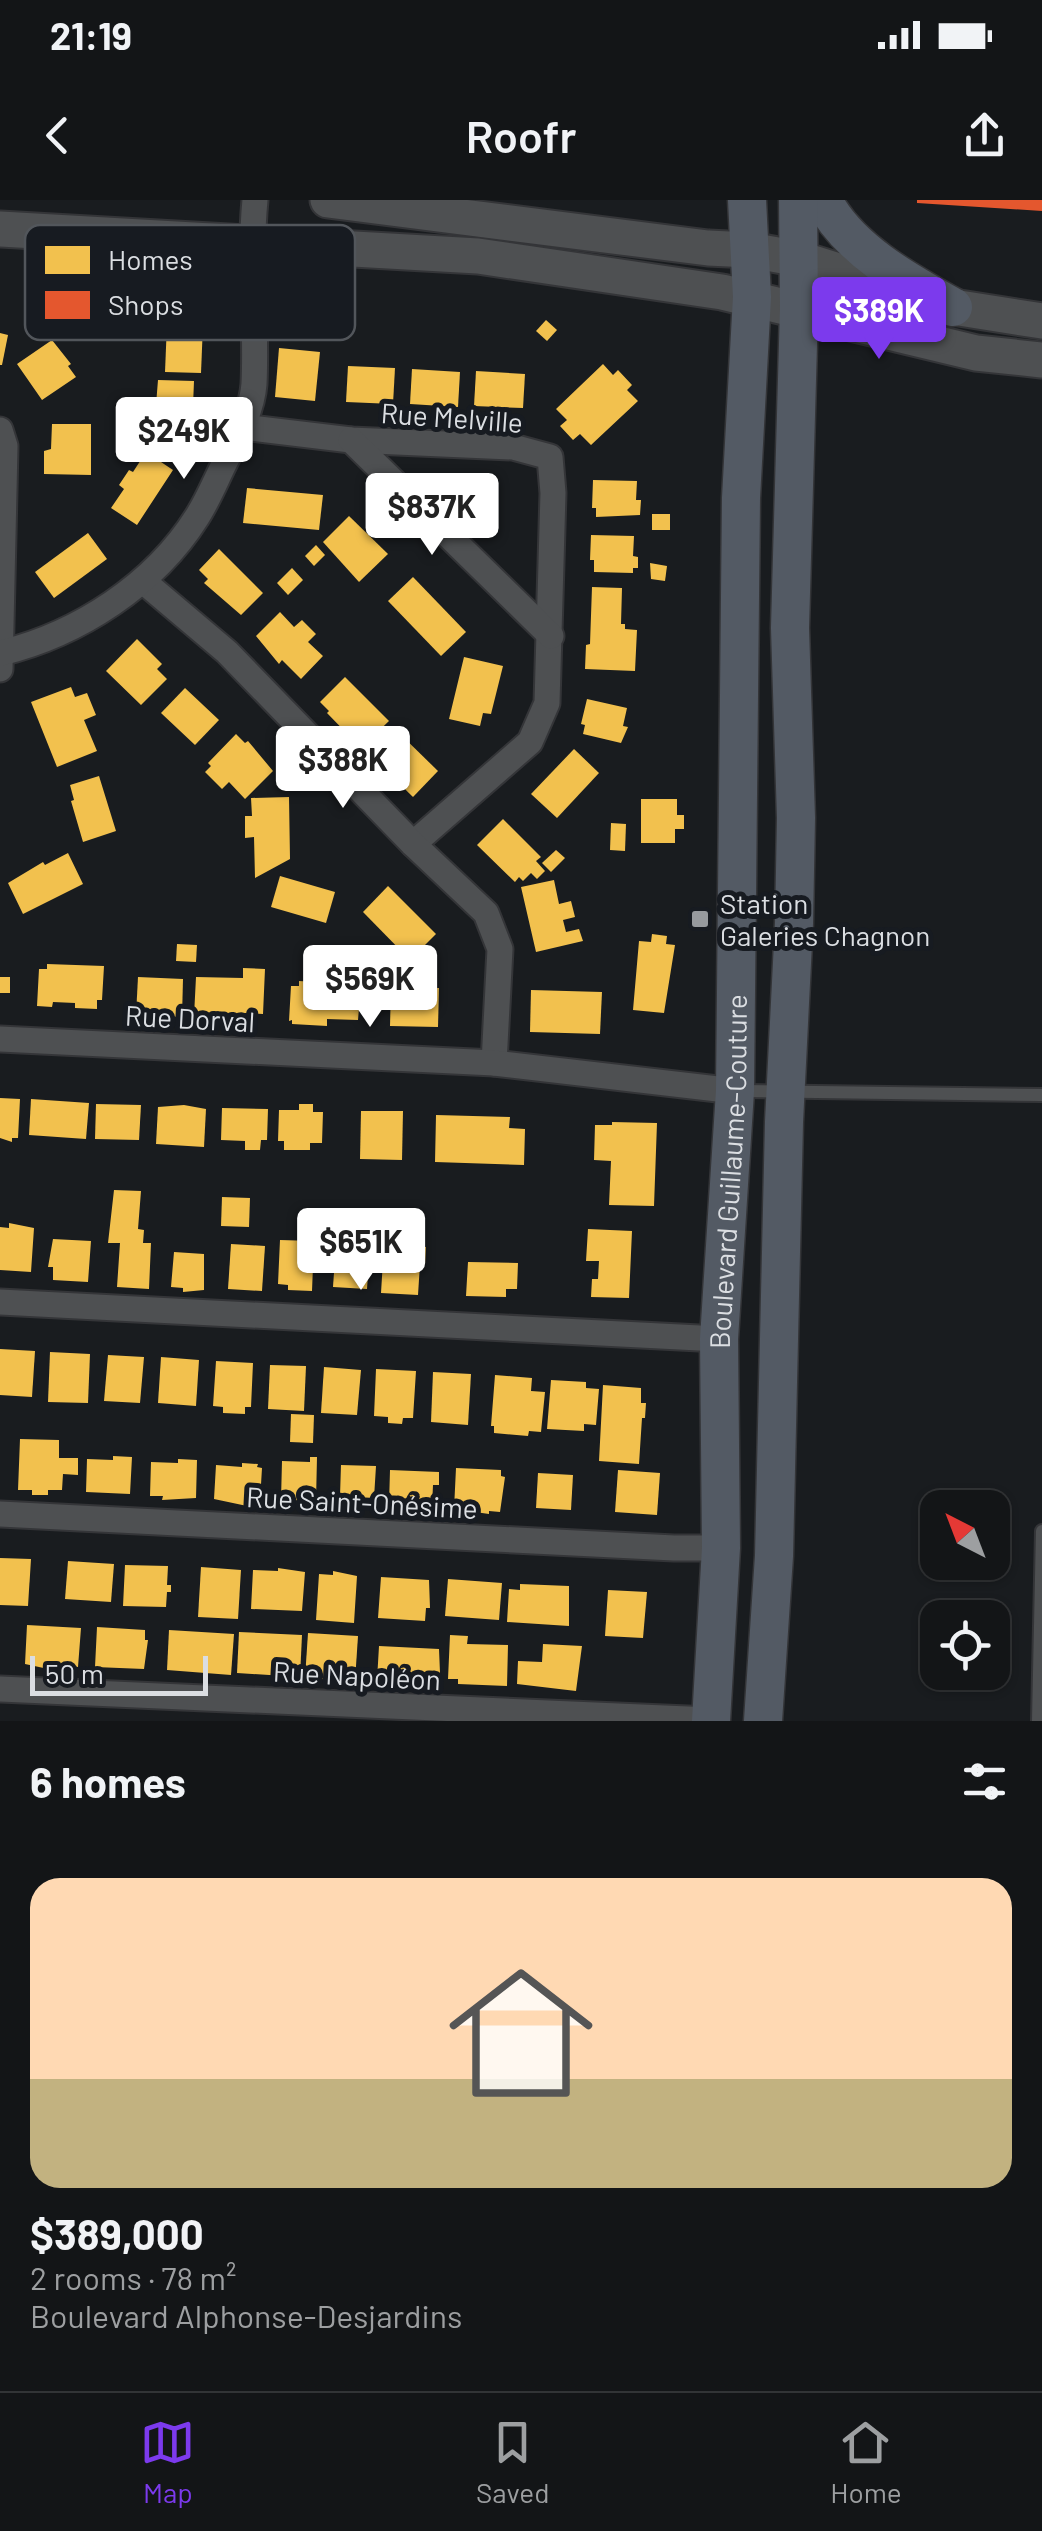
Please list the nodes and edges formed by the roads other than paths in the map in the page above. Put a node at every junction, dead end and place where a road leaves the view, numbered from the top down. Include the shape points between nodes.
1 (255, 200) edge
2 (328, 200) edge
3 (748, 200) edge
4 (798, 200) edge
5 (823, 200) edge
6 (253, 225) edge
7 (0, 229) edge
8 (25, 231) edge
9 (355, 250) edge
10 (750, 250) junction
11 (800, 259) junction
12 (752, 297) junction
13 (952, 307) junction
14 (800, 308) junction
15 (1042, 321) edge
16 (253, 340) edge
17 (1042, 360) edge
18 (242, 427) junction
19 (0, 430) edge
20 (350, 440) junction
21 (144, 581) junction
22 (551, 636) junction
23 (1, 653) edge
24 (0, 669) edge
25 (413, 844) junction
26 (0, 1039) edge
27 (494, 1063) junction
28 (735, 1091) junction
29 (786, 1093) junction
30 (1042, 1095) edge
31 (0, 1302) edge
32 (719, 1339) junction
33 (0, 1514) edge
34 (1042, 1531) edge
35 (721, 1548) junction
36 (0, 1689) edge
37 (711, 1721) edge
38 (763, 1721) edge
39 (1038, 1721) edge

1 - 6 street
2 - 10 main road
3 - 10 main road, Boulevard Guillaume-Couture
4 - 11 main road, Boulevard Guillaume-Couture
5 - 13 main road via 845,232
7 - 8 main road
9 - 12 main road via 478,256
10 - 11 main road
10 - 12 main road, Boulevard Guillaume-Couture
11 - 13 main road
11 - 14 main road, Boulevard Guillaume-Couture
12 - 14 main road
12 - 28 main road, Boulevard Guillaume-Couture via 741,498
13 - 15 main road
14 - 17 main road via 976,353
14 - 29 main road, Boulevard Guillaume-Couture via 790,628 796,818
16 - 18 street via 254,387
18 - 20 street, Rue Melville
18 - 21 street via 196,518
19 - 23 street via 6,446
20 - 22 street, Rue Melville
20 - 22 street, Rue Melville via 514,447 550,457
21 - 23 street via 41,643
21 - 25 street via 227,652
22 - 25 street, Rue Melville via 547,703 530,742
23 - 24 street
25 - 27 street via 486,914 500,949
26 - 27 street, Rue Dorval
27 - 28 street, Rue Dorval
28 - 29 lane
28 - 32 main road, Boulevard Guillaume-Couture
29 - 30 lane
29 - 38 main road, Boulevard Guillaume-Couture
31 - 32 street
32 - 35 main road, Boulevard Guillaume-Couture
33 - 35 street, Rue Saint-Onésime
34 - 39 lane
35 - 37 main road, Boulevard Guillaume-Couture
36 - 37 street, Rue Napoléon

